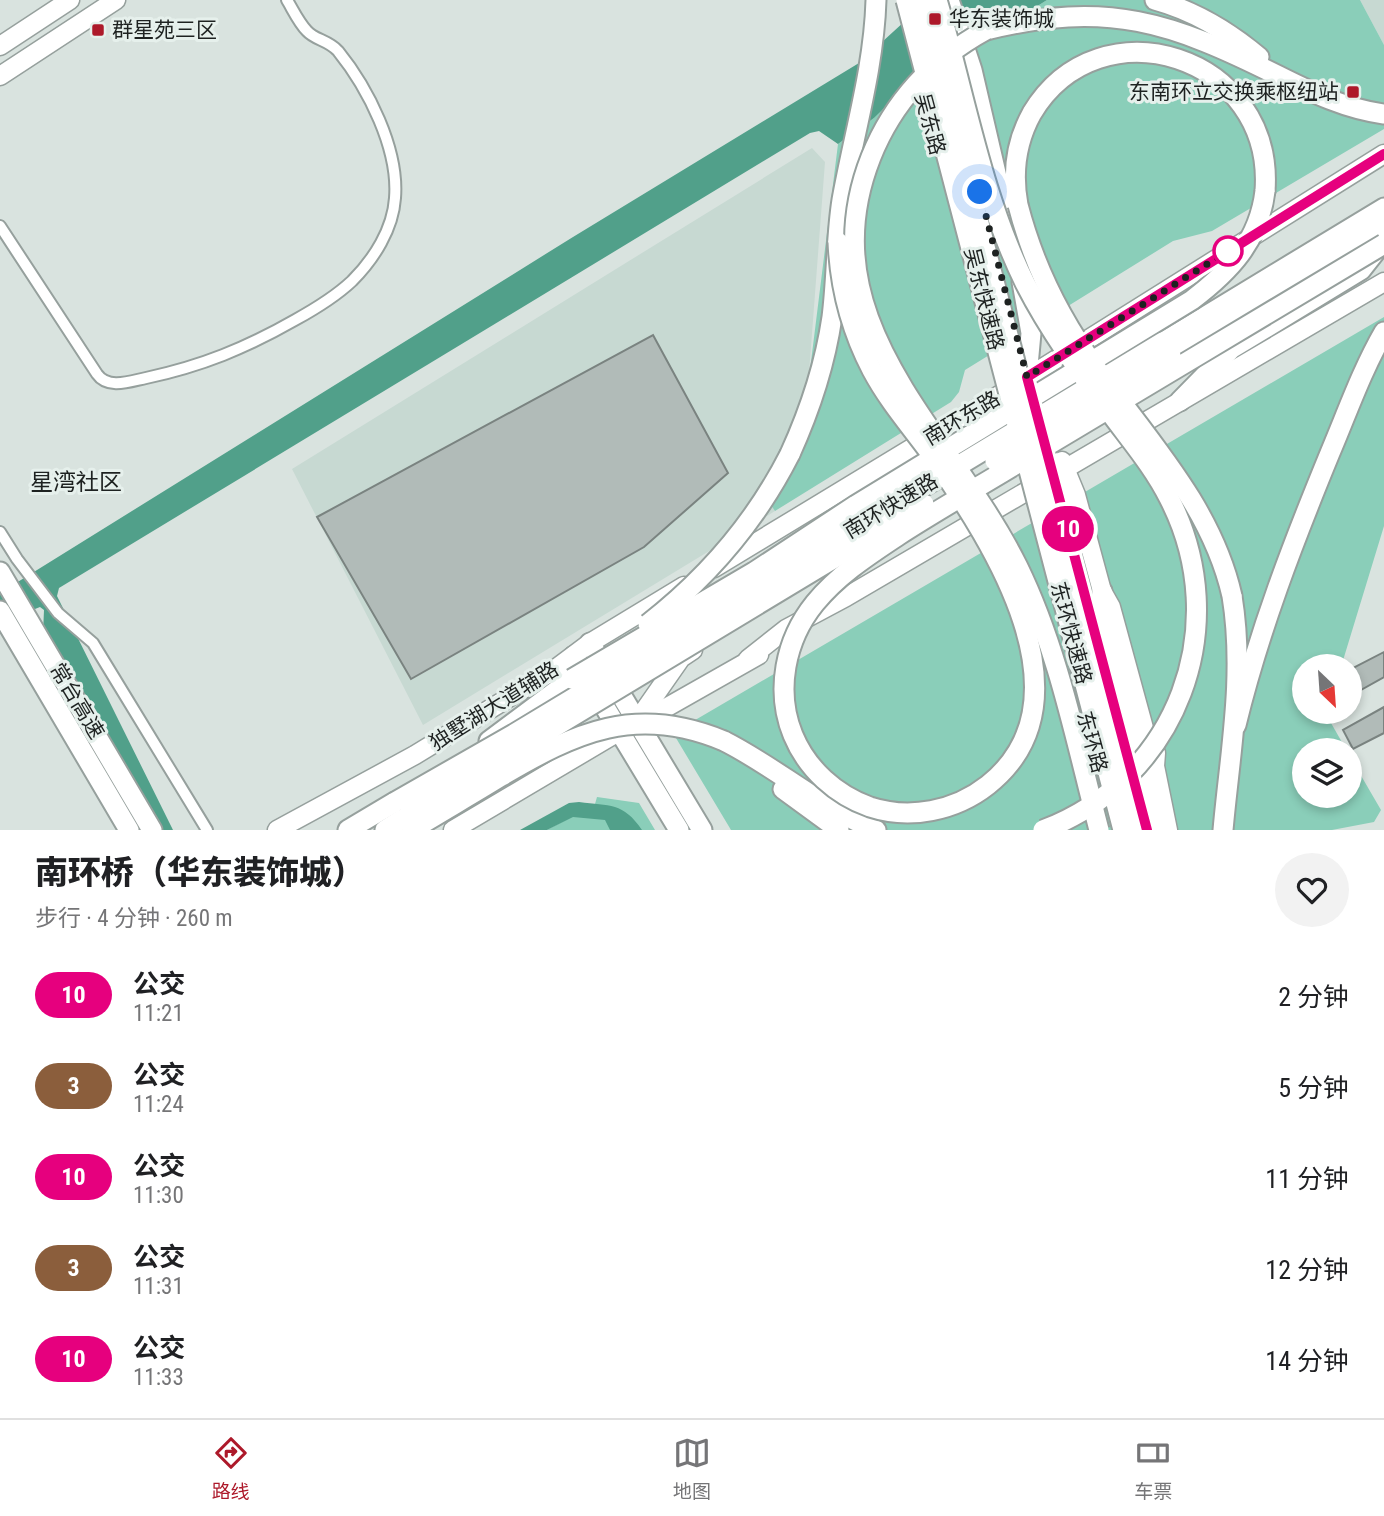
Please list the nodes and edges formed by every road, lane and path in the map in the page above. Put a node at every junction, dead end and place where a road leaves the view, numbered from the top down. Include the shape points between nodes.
1 (70, 0) edge
2 (116, 0) edge
3 (287, 0) edge
4 (876, 0) edge
5 (897, 0) edge
6 (906, 0) edge
7 (921, 0) edge
8 (929, 0) edge
9 (937, 0) edge
10 (949, 0) edge
11 (1155, 0) edge
12 (0, 46) edge
13 (0, 76) edge
14 (1287, 80) junction
15 (1384, 114) edge
16 (1384, 154) edge
17 (0, 226) edge
18 (1380, 228) edge
19 (838, 242) junction
20 (1384, 282) edge
21 (1384, 332) edge
22 (1027, 377) junction
23 (1001, 394) junction
24 (1181, 401) junction
25 (1032, 435) junction
26 (1018, 456) junction
27 (1060, 472) junction
28 (1027, 491) junction
29 (0, 532) edge
30 (0, 572) edge
31 (1102, 591) junction
32 (0, 611) edge
33 (590, 643) junction
34 (573, 656) junction
35 (572, 679) junction
36 (1236, 725) junction
37 (629, 726) junction
38 (738, 748) junction
39 (415, 755) junction
40 (454, 767) junction
41 (123, 778) junction
42 (405, 816) edge
43 (129, 830) edge
44 (152, 830) edge
45 (158, 830) edge
46 (207, 830) edge
47 (277, 830) edge
48 (296, 830) edge
49 (348, 830) edge
50 (385, 830) edge
51 (453, 830) edge
52 (679, 830) edge
53 (702, 830) edge
54 (839, 830) edge
55 (876, 830) edge
56 (1043, 830) edge
57 (1099, 830) edge
58 (1115, 830) edge
59 (1123, 830) edge
60 (1138, 830) edge
61 (1147, 830) edge
62 (1156, 830) edge
63 (1168, 830) edge
64 (1223, 830) edge

1 - 12 main road
2 - 13 main road
3 - 17 street via 308,33 329,43 348,66 391,152 396,194 390,223 371,260 342,290 224,356 175,372 108,382 97,374
4 - 19 highway via 866,92 846,179
5 - 23 main road, 吴东路
6 - 25 highway, 吴东快速路, bridge
7 - 25 highway, 吴东快速路, bridge
8 - 22 main road, 吴东路
9 - 56 highway, bridge via 991,195 1017,266 1068,356 1164,487 1181,524 1194,578 1191,660 1180,700 1167,725 1142,761 1110,792
10 - 22 highway via 972,70 1029,315
11 - 14 highway via 1220,28
14 - 15 highway via 1338,103
14 - 57 highway, bridge via 1148,15 1096,8 1043,11 986,30 932,68 890,119 863,179 855,244 860,293 869,323 895,378 988,513 1031,597 1063,694
16 - 22 main road, 南环东路
18 - 19 highway, bridge via 1095,418 963,496 951,504 915,525 846,571 813,605 789,650 785,671 786,712 796,742 820,776 845,795 874,808 905,813 956,804 1007,767 1030,720 1035,672 1018,608 980,531 960,499 954,489 941,469 891,401 865,355 844,294
18 - 24 highway via 1360,270 1231,349
18 - 40 highway, 南环快速路, bridge
18 - 42 highway, 南环快速路, bridge
19 - 35 highway, bridge via 832,315 816,390 771,490 700,578 664,611
20 - 24 main road
21 - 36 highway via 1289,556 1251,664
22 - 23 main road, 南环东路
22 - 25 main road, 吴东路
22 - 27 main road
23 - 26 main road, 吴东路
23 - 33 main road, 南环东路
24 - 27 main road
25 - 26 main road
25 - 27 main road, 吴东路
25 - 59 highway, 东环快速路, bridge
25 - 60 highway, 东环快速路, bridge
26 - 28 main road, 吴东路
26 - 37 main road via 681,658
27 - 28 main road
27 - 31 main road via 1076,495
27 - 61 main road, 东环路
28 - 37 main road via 846,597 818,622
28 - 58 main road, 东环路
29 - 46 street via 58,613 93,643
30 - 41 highway, 常台高速
31 - 62 highway via 1101,610
31 - 63 main road via 1111,607 1147,739 1156,753
32 - 43 highway, 常台高速
33 - 34 main road, 南环东路
33 - 37 highway
34 - 37 highway
34 - 39 main road, 独墅湖大道辅路
35 - 36 highway, bridge via 754,572 856,505 1091,363 1103,355 1154,324 1230,268 1250,240 1262,208 1265,172 1259,136 1242,103 1216,77 1183,59 1147,52 1093,61 1054,86 1023,133 1015,187 1032,250 1064,316 1082,346 1089,357 1096,368 1178,477 1218,551 1236,618
35 - 40 highway, bridge
36 - 64 highway
37 - 51 main road
37 - 52 highway
37 - 53 highway
38 - 42 highway, bridge via 701,732 664,724 601,729
38 - 54 highway via 791,796
38 - 55 highway via 835,810
39 - 47 main road, 独墅湖大道辅路
39 - 48 main road, 独墅湖大道辅路
40 - 42 highway, 南环快速路, bridge
41 - 44 highway, 常台高速
41 - 45 highway
42 - 49 highway
42 - 50 highway

